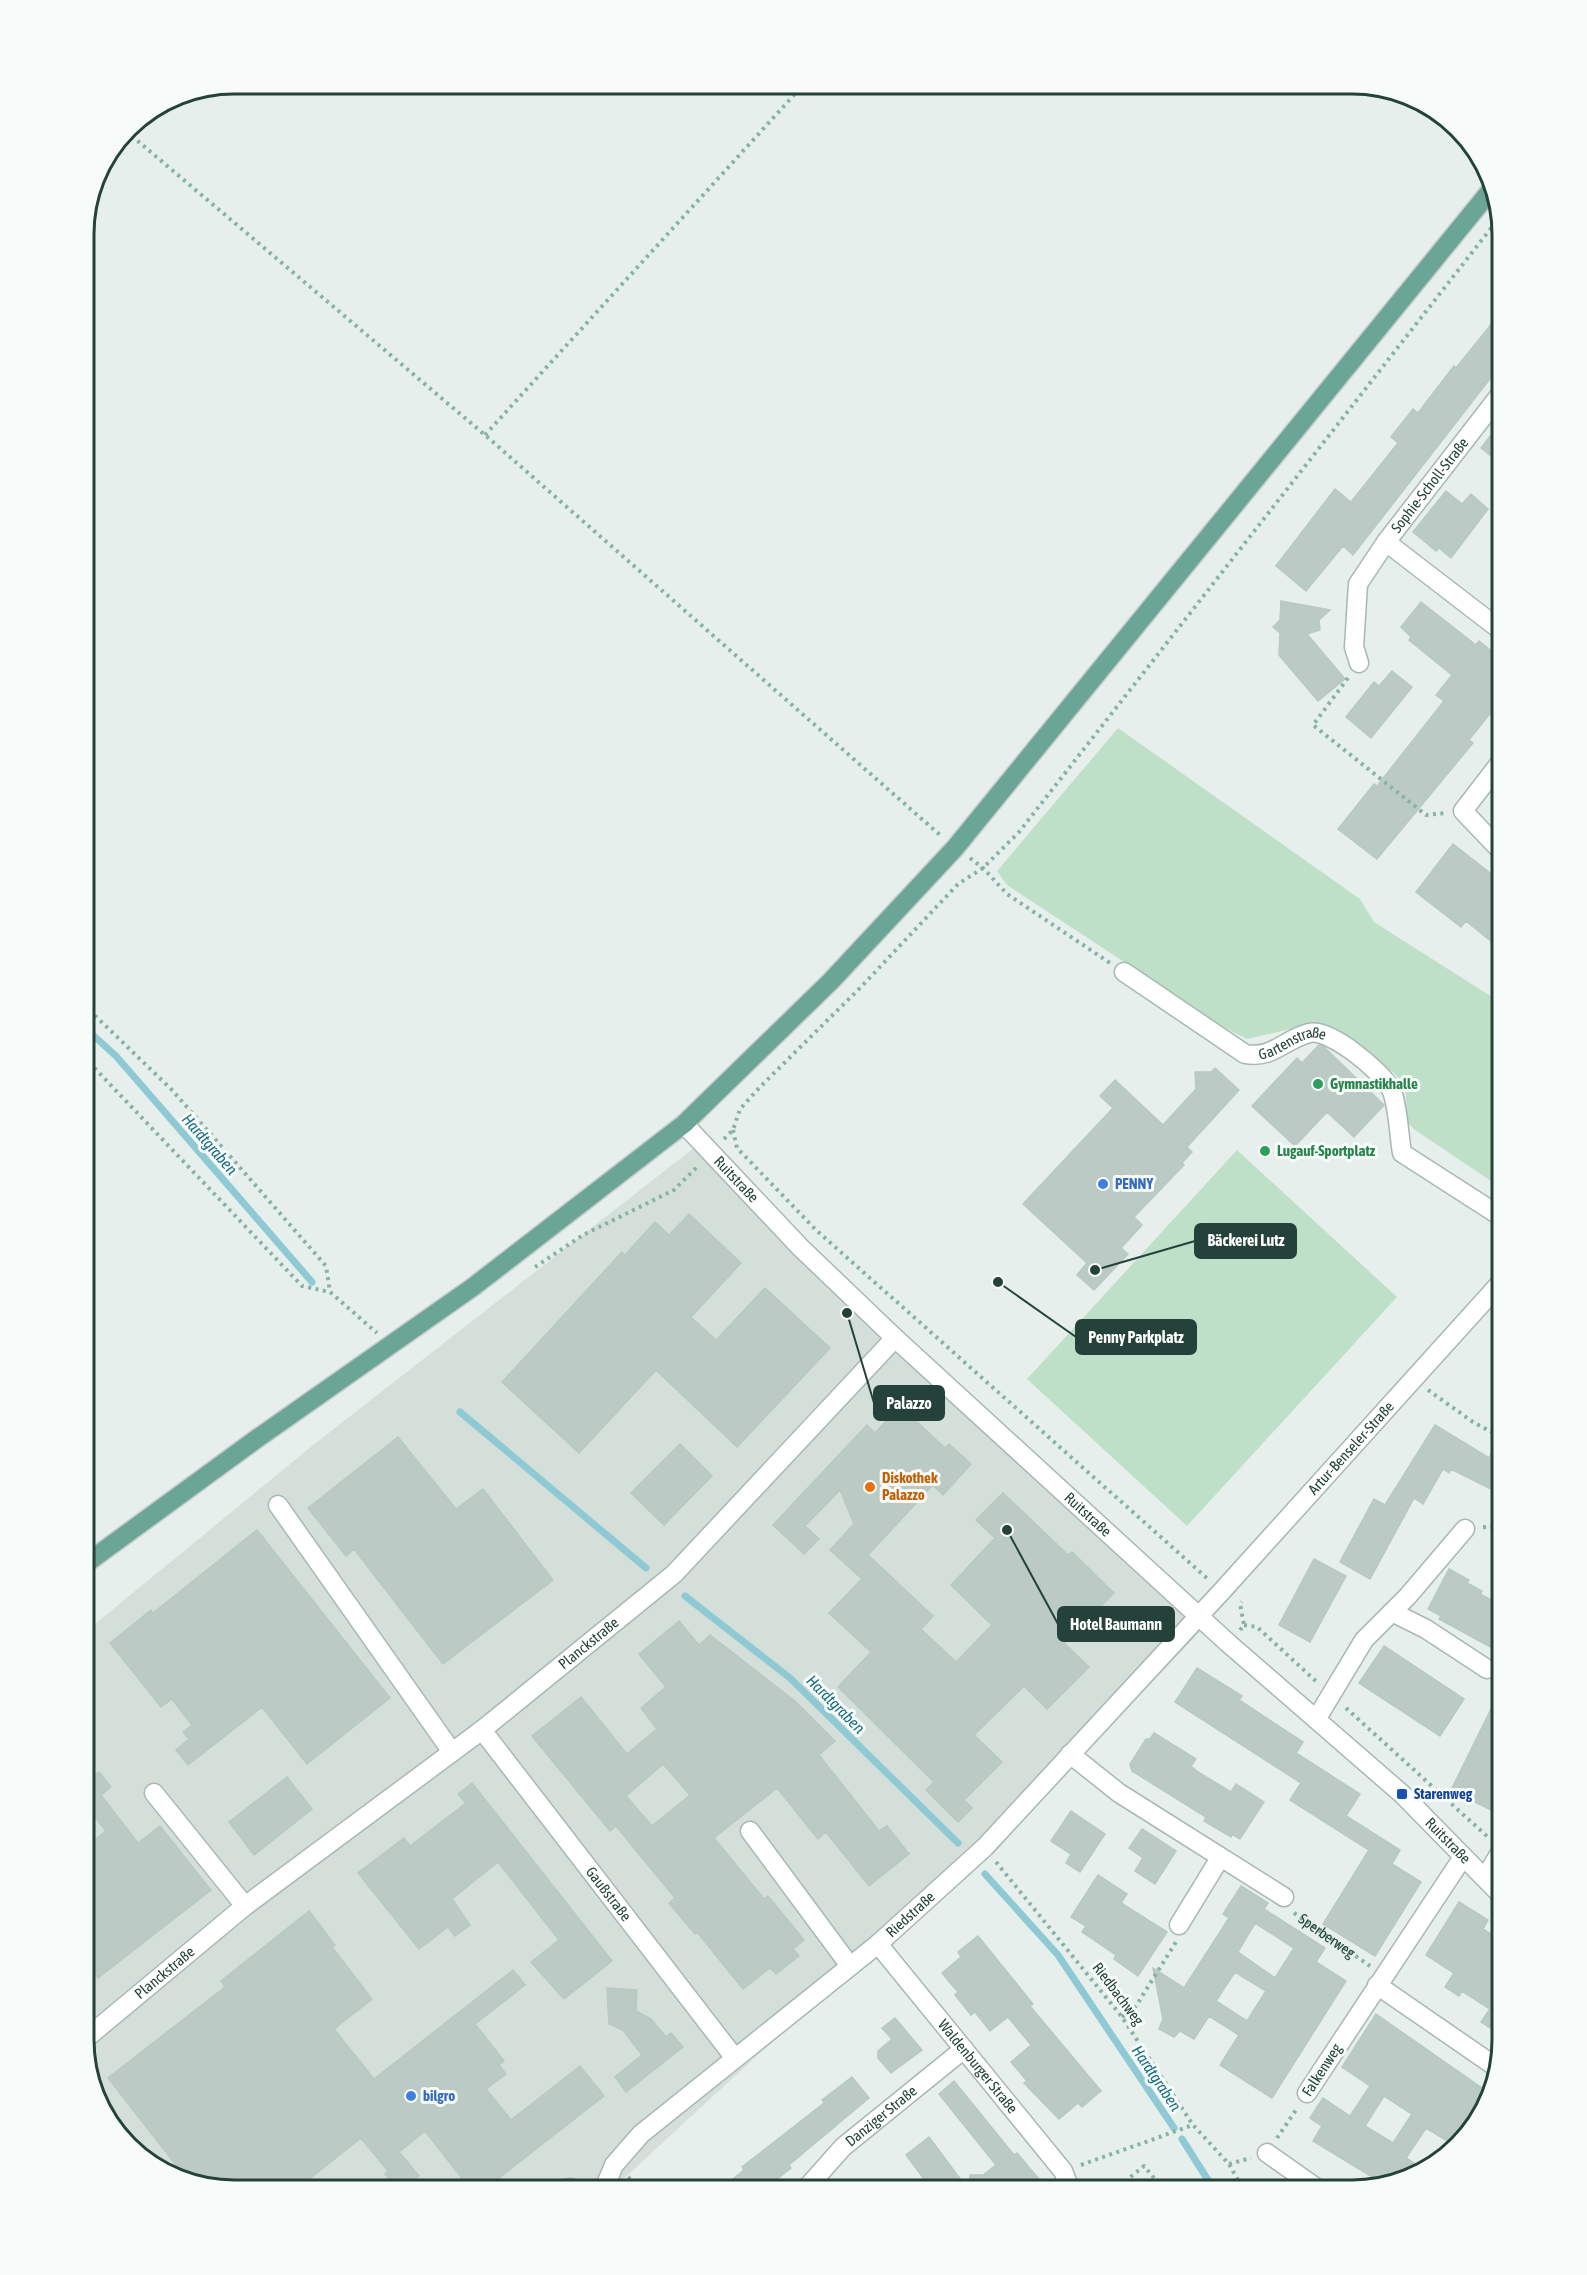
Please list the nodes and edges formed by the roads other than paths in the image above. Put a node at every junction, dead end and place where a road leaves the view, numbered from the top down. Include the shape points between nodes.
1 (1487, 195) edge
2 (1492, 408) edge
3 (1386, 542) junction
4 (1492, 624) edge
5 (1359, 663) road end
6 (1492, 774) edge
7 (1492, 842) edge
8 (1124, 972) road end
9 (684, 1124) junction
10 (1492, 1211) edge
11 (1492, 1292) edge
12 (895, 1338) junction
13 (278, 1505) dead end
14 (1465, 1529) dead end
15 (94, 1557) edge
16 (1392, 1612) junction
17 (1200, 1615) junction
18 (1487, 1668) dead end
19 (1317, 1718) junction
20 (482, 1730) junction
21 (452, 1752) junction
22 (1070, 1754) junction
23 (154, 1793) dead end
24 (750, 1831) dead end
25 (1463, 1857) junction
26 (1220, 1858) junction
27 (1492, 1867) edge
28 (1485, 1878) junction
29 (1492, 1885) edge
30 (1284, 1897) road end
31 (245, 1906) junction
32 (1179, 1925) road end
33 (878, 1944) junction
34 (850, 1966) junction
35 (1380, 1980) junction
36 (94, 2032) edge
37 (964, 2049) junction
38 (735, 2056) junction
39 (1490, 2063) edge
40 (1307, 2093) road end
41 (1267, 2154) road end
42 (608, 2180) edge
43 (814, 2180) edge
44 (1067, 2180) edge
45 (1305, 2180) edge

1 - 9 main road via 955,848 831,981
2 - 3 street, Sophie-Scholl-Straße
3 - 4 street, Sophie-Scholl-Straße
3 - 5 street, Sophie-Scholl-Straße via 1358,584 1354,648
6 - 7 street via 1463,812
8 - 10 street, Gartenstraße via 1245,1054 1267,1055 1312,1032 1337,1040 1391,1089 1402,1153
9 - 12 street, Ruitstraße via 800,1246
9 - 15 main road via 473,1287
11 - 17 street, Artur-Benseler-Straße
12 - 17 street, Ruitstraße
12 - 20 street, Planckstraße via 674,1574
13 - 21 street
14 - 16 street
16 - 18 street
16 - 19 street via 1364,1640
17 - 19 street, Ruitstraße
17 - 22 street, Riedstraße
19 - 25 street, Ruitstraße via 1402,1794
20 - 21 street, Planckstraße
20 - 38 street, Gaußstraße
21 - 31 street, Planckstraße
22 - 26 street via 1119,1793
22 - 33 street, Riedstraße via 985,1847
23 - 31 street
24 - 34 street
25 - 28 street, Ruitstraße
25 - 35 street, Falkenweg
26 - 30 street
26 - 32 street
27 - 28 street
28 - 29 street, Ruitstraße
31 - 36 street, Planckstraße
33 - 34 street, Riedstraße
33 - 37 street, Waldenburger Straße
34 - 38 street, Riedstraße
35 - 39 street
35 - 40 street, Falkenweg
37 - 43 street, Danziger Straße via 843,2147
37 - 44 street, Waldenburger Straße via 1064,2171
38 - 42 street, Riedstraße via 641,2134 614,2165
41 - 45 street

